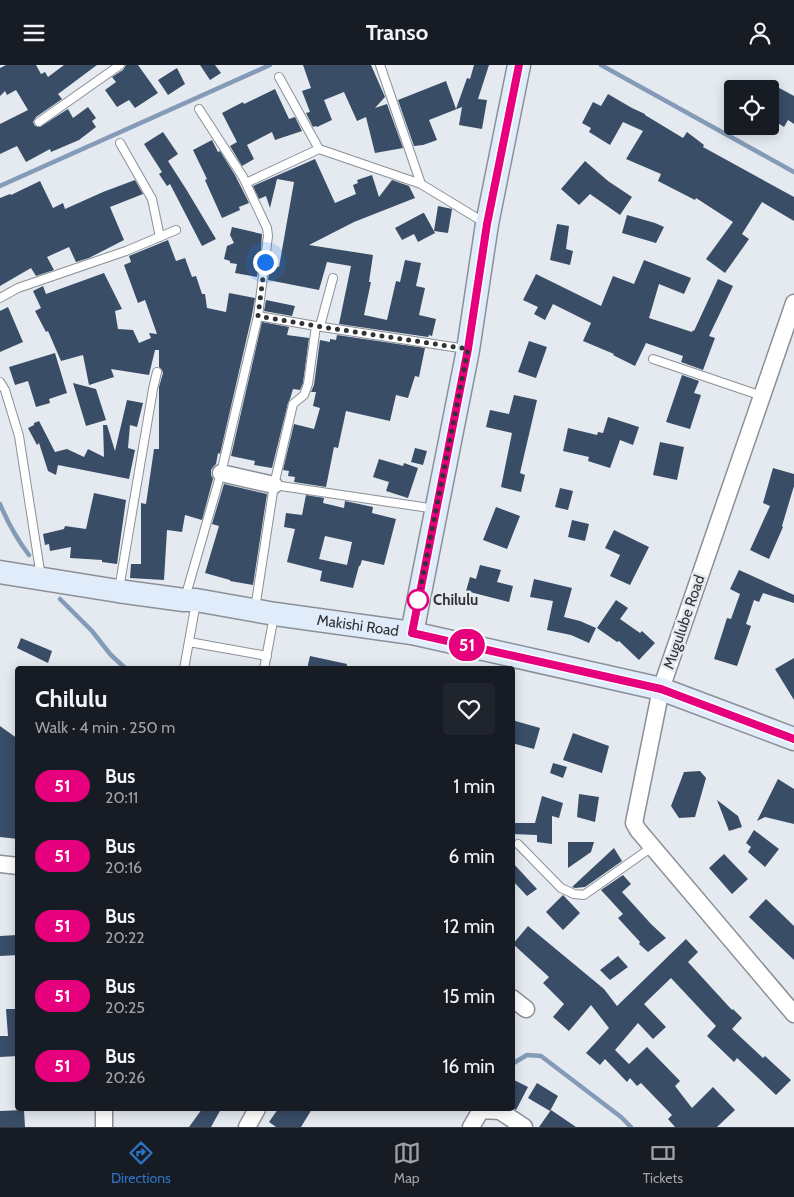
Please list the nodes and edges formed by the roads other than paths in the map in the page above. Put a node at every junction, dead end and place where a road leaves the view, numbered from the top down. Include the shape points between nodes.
1 (119, 65) edge
2 (380, 65) edge
3 (519, 65) edge
4 (279, 77) dead end
5 (199, 109) dead end
6 (39, 122) dead end
7 (120, 143) dead end
8 (318, 149) junction
9 (246, 183) junction
10 (421, 184) junction
11 (487, 224) junction
12 (176, 230) dead end
13 (160, 237) junction
14 (333, 278) dead end
15 (0, 298) edge
16 (794, 304) edge
17 (258, 316) junction
18 (318, 326) junction
19 (468, 349) junction
20 (653, 359) dead end
21 (157, 372) dead end
22 (0, 382) edge
23 (762, 397) junction
24 (221, 473) junction
25 (274, 485) junction
26 (437, 509) junction
27 (0, 572) edge
28 (42, 579) junction
29 (118, 591) junction
30 (190, 600) junction
31 (265, 612) junction
32 (412, 633) junction
33 (189, 642) junction
34 (267, 657) junction
35 (185, 666) edge
36 (265, 666) edge
37 (661, 689) junction
38 (794, 739) edge
39 (518, 844) dead end
40 (652, 847) junction
41 (0, 864) edge
42 (15, 866) edge
43 (515, 1000) edge
44 (526, 1009) dead end
45 (794, 1014) edge
46 (104, 1111) edge
47 (256, 1111) edge
48 (480, 1111) edge
49 (500, 1111) edge
50 (104, 1127) edge
51 (247, 1127) edge
52 (471, 1127) edge
53 (524, 1127) edge

1 - 6 lane
2 - 10 lane
3 - 11 main road
4 - 8 lane
5 - 9 lane
7 - 13 lane via 152,199
8 - 9 lane
8 - 10 lane
9 - 17 lane via 268,236
10 - 11 lane
11 - 19 main road
12 - 13 lane
13 - 15 lane via 18,288
14 - 18 lane
16 - 23 street, Mugulube Road
17 - 18 lane
17 - 24 lane
18 - 19 lane
18 - 25 lane via 308,384 304,395 293,404
19 - 26 main road
20 - 23 lane
21 - 29 lane
22 - 28 lane via 19,436
23 - 37 street, Mugulube Road
24 - 25 street
24 - 30 lane
25 - 26 lane
25 - 31 lane
26 - 32 main road
27 - 28 main road, Makishi Road
28 - 29 main road, Makishi Road
29 - 30 main road, Makishi Road
30 - 31 main road, Makishi Road
30 - 33 lane
31 - 32 main road, Makishi Road
31 - 34 lane
32 - 37 main road, Makishi Road
33 - 34 lane
33 - 35 lane
34 - 36 lane
37 - 38 main road, Makishi Road
37 - 40 street, Mugulube Road via 634,823
39 - 40 lane via 561,887 584,895
40 - 45 street, Mugulube Road
41 - 42 street
43 - 44 street
46 - 50 street
47 - 51 street
48 - 52 street
49 - 53 street

